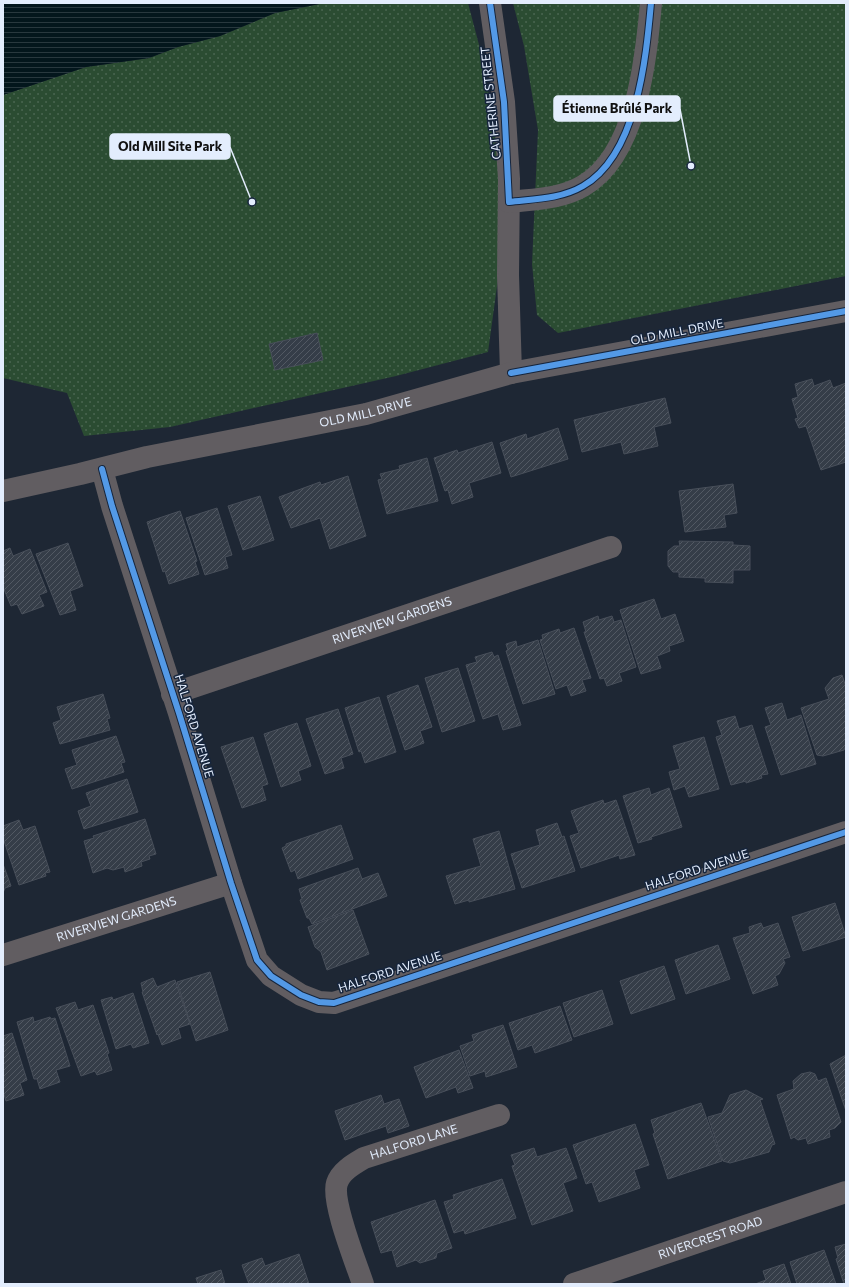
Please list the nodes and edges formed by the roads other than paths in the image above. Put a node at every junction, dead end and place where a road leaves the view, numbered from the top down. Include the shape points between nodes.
1 (490, 3) edge
2 (651, 3) edge
3 (509, 202) junction
4 (846, 311) edge
5 (511, 374) junction
6 (102, 469) junction
7 (3, 491) edge
8 (611, 547) dead end
9 (172, 694) junction
10 (846, 832) edge
11 (231, 883) junction
12 (3, 954) edge
13 (498, 1115) dead end
14 (846, 1192) edge
15 (363, 1284) edge
16 (574, 1284) edge

1 - 3 street, CATHERINE STREET via 504,102
2 - 3 street via 639,88 630,120 614,154 590,181 576,190 555,197
3 - 5 street, CATHERINE STREET
4 - 5 street, OLD MILL DRIVE
5 - 6 street, OLD MILL DRIVE via 366,414
6 - 7 street, OLD MILL DRIVE
6 - 9 street, HALFORD AVENUE
8 - 9 street, RIVERVIEW GARDENS
9 - 11 street, HALFORD AVENUE
10 - 11 street, HALFORD AVENUE via 334,1003 319,1002 301,995 271,976 257,960
11 - 12 street, RIVERVIEW GARDENS
13 - 15 street, HALFORD LANE via 364,1158 346,1170 337,1182 336,1192
14 - 16 street, RIVERCREST ROAD

